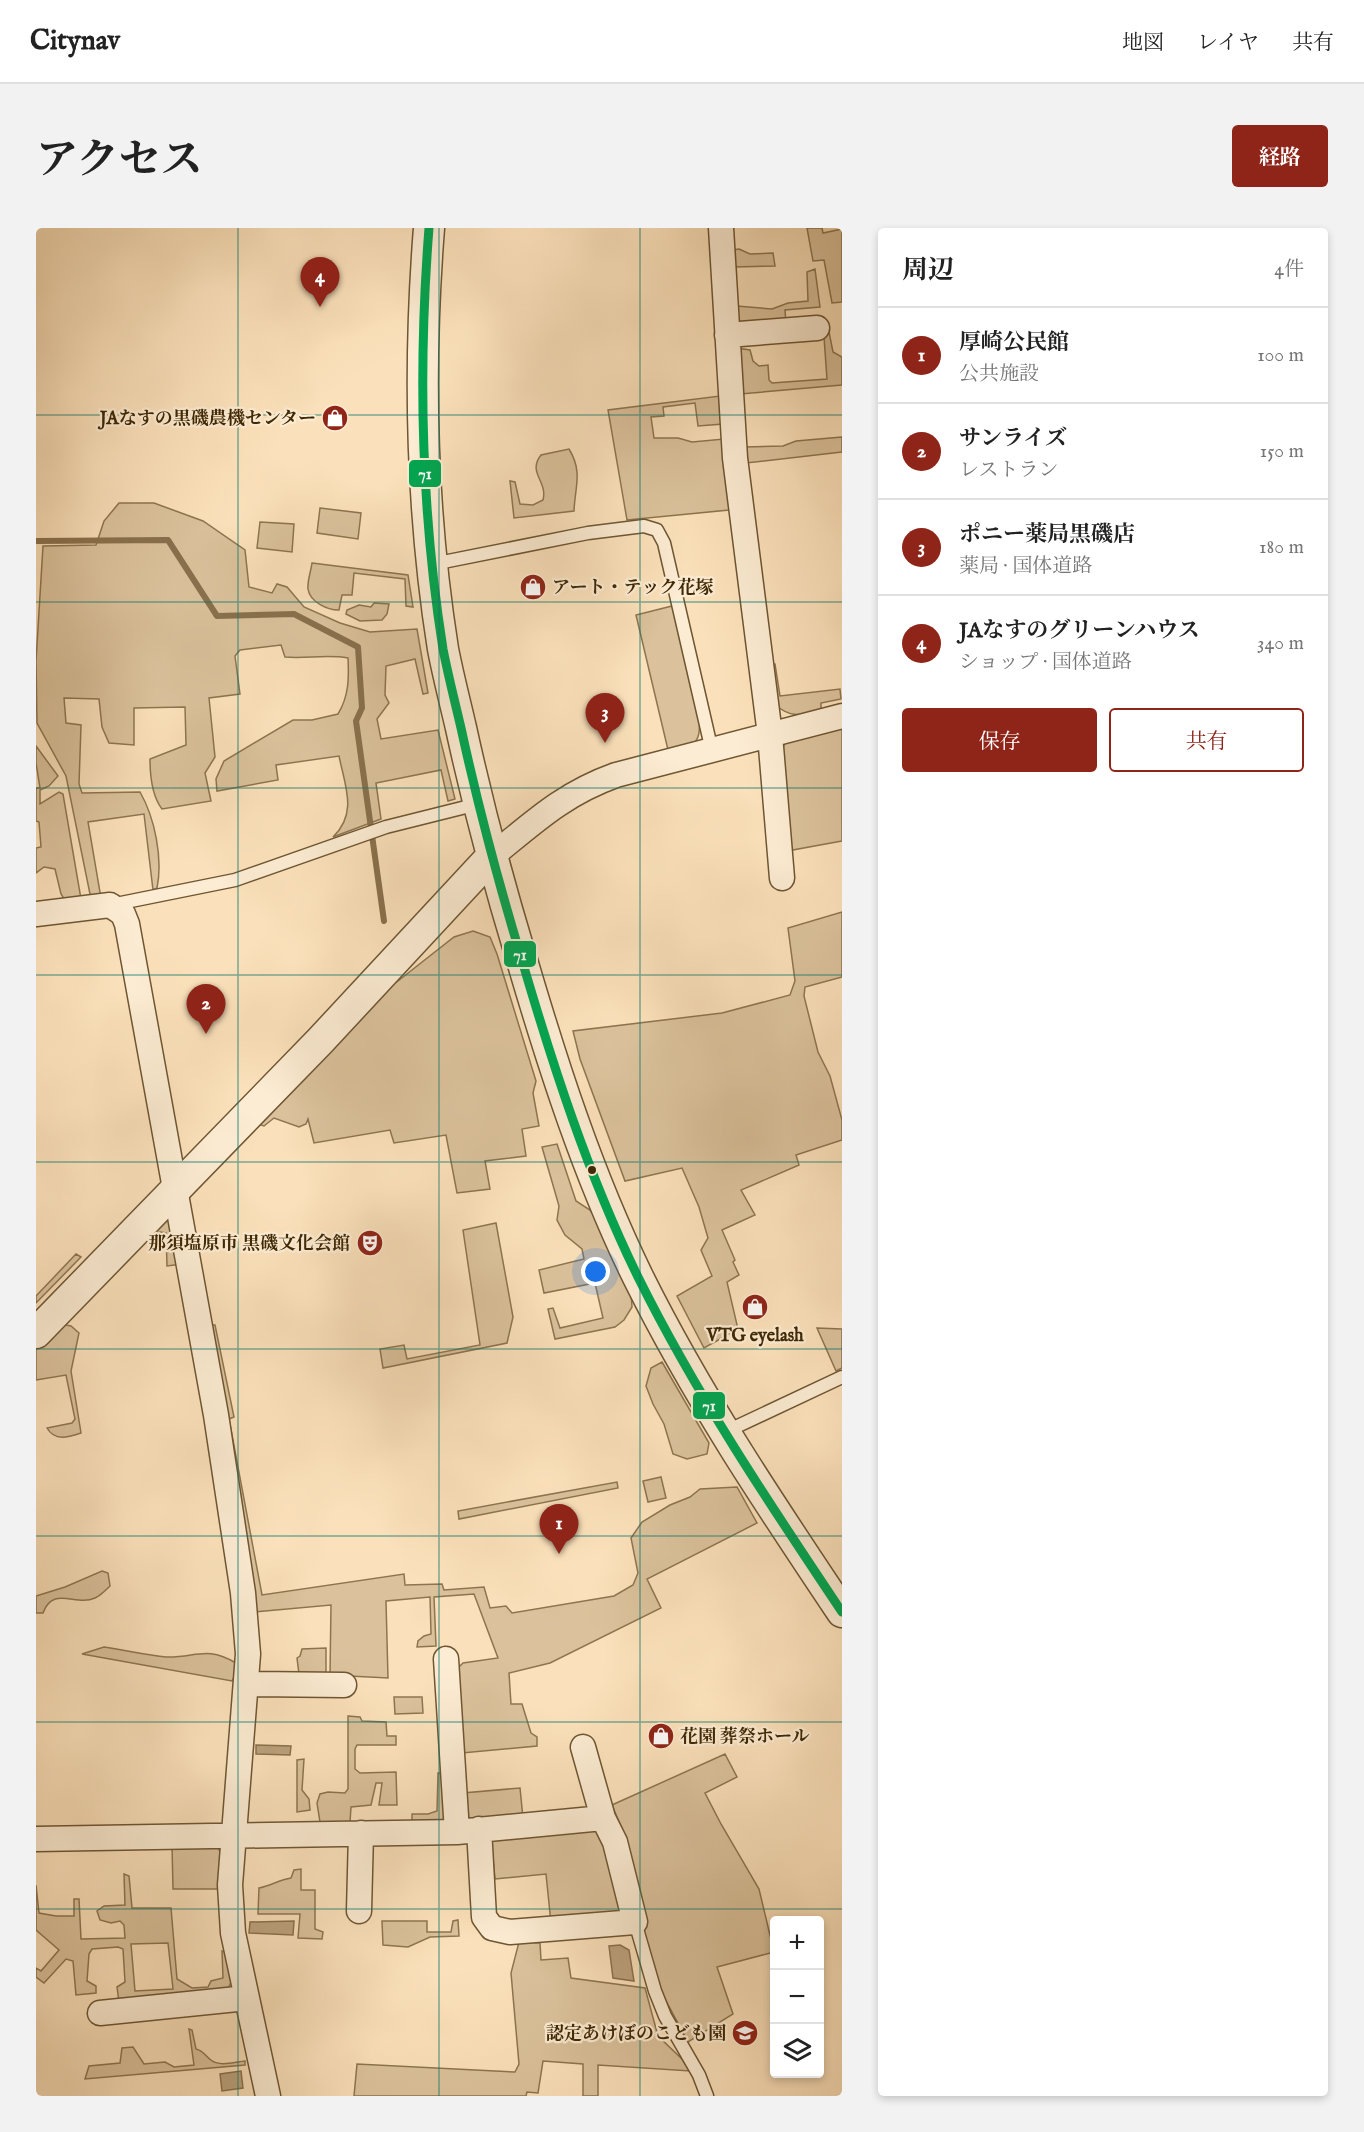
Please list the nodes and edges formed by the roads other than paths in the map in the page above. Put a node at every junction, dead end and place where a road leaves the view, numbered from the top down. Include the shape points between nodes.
1 (429, 228) edge
2 (721, 228) edge
3 (817, 328) dead end
4 (727, 335) junction
5 (432, 564) junction
6 (842, 716) edge
7 (770, 735) junction
8 (712, 751) junction
9 (478, 804) junction
10 (491, 857) junction
11 (782, 878) dead end
12 (110, 905) junction
13 (36, 914) edge
14 (176, 1189) junction
15 (36, 1333) edge
16 (842, 1377) edge
17 (725, 1432) junction
18 (842, 1612) edge
19 (446, 1659) dead end
20 (246, 1684) junction
21 (344, 1685) dead end
22 (583, 1747) dead end
23 (603, 1818) junction
24 (468, 1831) junction
25 (361, 1833) junction
26 (233, 1834) junction
27 (36, 1839) edge
28 (359, 1911) dead end
29 (635, 1922) junction
30 (247, 1998) junction
31 (100, 2013) dead end
32 (268, 2096) edge
33 (707, 2096) edge

1 - 5 street via 422,378
2 - 4 street
3 - 4 street
4 - 7 street via 735,458
5 - 8 lane via 588,533 644,526 657,530 664,543
5 - 9 street via 444,653
6 - 7 street
7 - 8 street
7 - 11 street
8 - 10 street via 588,785 561,801
9 - 10 street
9 - 12 lane via 386,827 235,880
10 - 14 street
10 - 17 street via 545,1038 588,1164 636,1273 679,1356
12 - 13 street
12 - 14 street via 123,914 127,924
14 - 15 street
14 - 20 street via 243,1593
16 - 17 lane
17 - 18 street
19 - 24 street
20 - 21 street
20 - 26 street
22 - 23 street
23 - 24 street
23 - 29 street via 615,1842
24 - 25 street
24 - 29 street via 484,1917 492,1928 510,1932
25 - 26 street
25 - 28 street
26 - 27 street
26 - 30 street via 233,1934
29 - 33 lane via 665,2016
30 - 31 street
30 - 32 street

